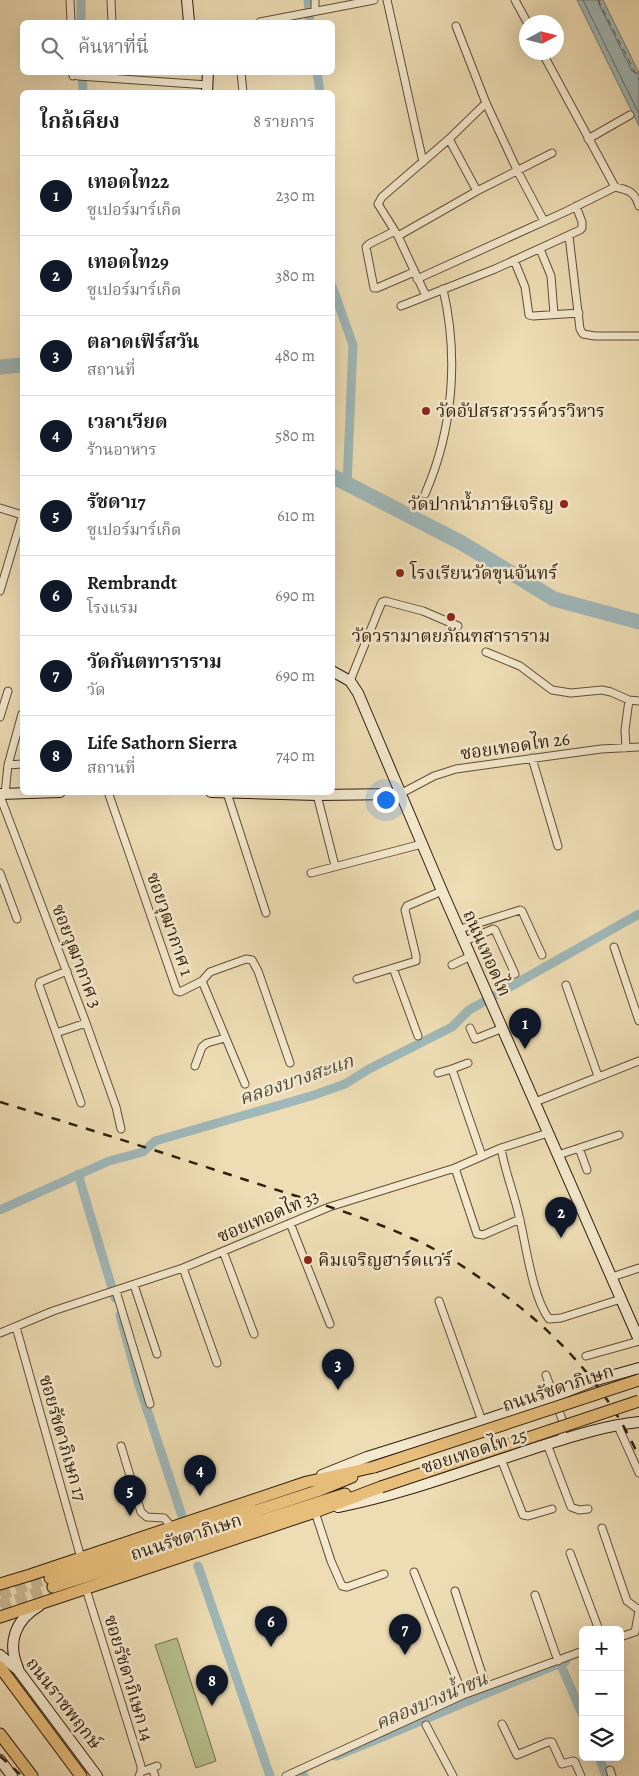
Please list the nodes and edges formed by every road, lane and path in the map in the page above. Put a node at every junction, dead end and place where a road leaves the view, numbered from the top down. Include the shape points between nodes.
1 (70, 0) edge
2 (111, 0) edge
3 (187, 0) edge
4 (316, 0) edge
5 (374, 0) edge
6 (387, 0) edge
7 (515, 0) edge
8 (314, 11) junction
9 (523, 15) edge
10 (71, 20) edge
11 (112, 20) edge
12 (189, 20) edge
13 (270, 20) edge
14 (456, 26) dead end
15 (546, 60) edge
16 (78, 75) edge
17 (208, 75) edge
18 (241, 75) edge
19 (207, 89) edge
20 (243, 90) edge
21 (486, 103) junction
22 (630, 115) dead end
23 (450, 139) junction
24 (588, 139) junction
25 (552, 153) dead end
26 (423, 162) junction
27 (518, 172) junction
28 (615, 187) junction
29 (477, 191) junction
30 (576, 206) junction
31 (639, 206) edge
32 (544, 222) junction
33 (396, 233) junction
34 (569, 236) junction
35 (540, 249) junction
36 (514, 260) junction
37 (415, 275) junction
38 (443, 289) junction
39 (426, 296) junction
40 (402, 306) dead end
41 (579, 313) junction
42 (554, 314) junction
43 (639, 336) edge
44 (425, 494) dead end
45 (0, 508) edge
46 (20, 515) edge
47 (20, 523) edge
48 (0, 591) edge
49 (458, 626) dead end
50 (486, 652) dead end
51 (335, 673) edge
52 (350, 681) junction
53 (8, 691) dead end
54 (629, 700) junction
55 (639, 701) edge
56 (0, 717) edge
57 (20, 721) edge
58 (639, 747) edge
59 (626, 748) junction
60 (532, 758) junction
61 (20, 764) edge
62 (8, 765) junction
63 (20, 794) edge
64 (400, 794) junction
65 (2, 795) edge
66 (109, 795) edge
67 (228, 795) edge
68 (317, 795) edge
69 (335, 795) edge
70 (422, 844) junction
71 (558, 846) dead end
72 (334, 862) dead end
73 (0, 873) edge
74 (311, 873) dead end
75 (442, 891) junction
76 (266, 913) dead end
77 (17, 919) dead end
78 (460, 929) junction
79 (465, 941) junction
80 (614, 947) dead end
81 (542, 955) dead end
82 (471, 956) junction
83 (452, 965) dead end
84 (393, 968) junction
85 (67, 971) junction
86 (515, 974) dead end
87 (357, 979) dead end
88 (202, 981) junction
89 (566, 985) dead end
90 (639, 1020) edge
91 (86, 1023) junction
92 (470, 1028) dead end
93 (503, 1028) junction
94 (56, 1033) junction
95 (418, 1036) dead end
96 (225, 1038) junction
97 (639, 1061) edge
98 (290, 1063) dead end
99 (468, 1063) dead end
100 (195, 1066) dead end
101 (452, 1069) junction
102 (438, 1073) dead end
103 (598, 1076) junction
104 (245, 1084) dead end
105 (535, 1102) junction
106 (82, 1103) dead end
107 (121, 1129) dead end
108 (548, 1133) junction
109 (619, 1135) dead end
110 (501, 1148) junction
111 (579, 1148) junction
112 (558, 1155) junction
113 (482, 1156) junction
114 (455, 1168) junction
115 (587, 1170) dead end
116 (520, 1219) junction
117 (290, 1223) junction
118 (223, 1251) junction
119 (183, 1268) junction
120 (639, 1268) edge
121 (612, 1277) junction
122 (134, 1285) junction
123 (114, 1292) junction
124 (621, 1299) junction
125 (439, 1301) dead end
126 (330, 1324) dead end
127 (16, 1326) junction
128 (0, 1333) edge
129 (254, 1334) dead end
130 (639, 1340) edge
131 (157, 1354) dead end
132 (586, 1356) dead end
133 (217, 1363) dead end
134 (639, 1368) edge
135 (546, 1374) dead end
136 (639, 1380) edge
137 (553, 1397) junction
138 (639, 1401) edge
139 (150, 1404) dead end
140 (482, 1421) junction
141 (639, 1422) edge
142 (617, 1424) junction
143 (562, 1440) junction
144 (547, 1444) junction
145 (120, 1446) dead end
146 (501, 1459) junction
147 (374, 1467) junction
148 (639, 1473) edge
149 (307, 1482) junction
150 (381, 1487) junction
151 (552, 1509) dead end
152 (588, 1509) dead end
153 (317, 1512) junction
154 (172, 1527) junction
155 (602, 1528) dead end
156 (570, 1553) dead end
157 (81, 1558) junction
158 (414, 1572) dead end
159 (384, 1574) dead end
160 (2, 1583) edge
161 (86, 1589) junction
162 (455, 1591) dead end
163 (534, 1595) dead end
164 (48, 1601) junction
165 (639, 1610) edge
166 (0, 1617) edge
167 (597, 1626) edge
168 (624, 1636) edge
169 (579, 1653) edge
170 (0, 1655) edge
171 (558, 1661) junction
172 (0, 1667) edge
173 (18, 1670) junction
174 (486, 1686) junction
175 (463, 1695) junction
176 (502, 1724) dead end
177 (426, 1725) dead end
178 (0, 1734) edge
179 (0, 1760) edge
180 (140, 1774) edge
181 (287, 1775) edge
182 (12, 1776) edge
183 (32, 1776) edge
184 (82, 1776) edge
185 (97, 1776) edge
186 (155, 1776) edge
187 (453, 1776) edge
188 (581, 1776) edge

1 - 10 street
2 - 11 street
3 - 12 main road
4 - 8 street
5 - 8 street
6 - 26 street
7 - 9 street
8 - 13 street
14 - 21 street
15 - 24 street
16 - 19 street
17 - 19 main road
18 - 20 street
21 - 23 street
21 - 27 street
22 - 24 street
23 - 26 street
23 - 29 street
24 - 28 street
25 - 27 street
26 - 33 street via 378,202
27 - 29 street
27 - 32 street
28 - 30 street
28 - 31 street via 636,197
29 - 33 street
30 - 32 street
30 - 34 street via 582,228
32 - 37 street
33 - 37 street
33 - 37 street via 366,247 374,288
34 - 35 street
34 - 41 street
35 - 36 street
35 - 42 street via 552,280
36 - 38 street
36 - 42 street via 524,283 529,315
37 - 39 street
38 - 39 street
38 - 44 street via 453,355 451,388 440,456
39 - 40 street
41 - 42 street
41 - 43 street via 583,334
45 - 46 street
47 - 48 street
49 - 52 street via 422,611 382,602
50 - 54 street via 520,666 552,690 571,693 602,690
51 - 52 main road
52 - 64 main road, ถนนเทอดไท
53 - 56 street
54 - 55 street
54 - 59 street
57 - 62 street
58 - 59 street, ซอยเทอดไท 26
59 - 60 street, ซอยเทอดไท 26
60 - 64 street, ซอยเทอดไท 26 via 456,769 434,776
60 - 71 street
61 - 62 street
62 - 65 street
63 - 65 main road
64 - 69 main road
64 - 70 main road, ถนนเทอดไท
65 - 85 street, ซอยวุฒากาศ 3
66 - 88 street, ซอยวุฒากาศ 1 via 177,991
67 - 76 street
68 - 72 street
70 - 74 street
70 - 75 main road, ถนนเทอดไท
73 - 77 street
75 - 78 main road, ถนนเทอดไท
75 - 84 street via 407,906 405,914 416,960
78 - 79 main road, ถนนเทอดไท
78 - 81 street via 520,910
79 - 82 main road, ถนนเทอดไท
79 - 86 street via 495,930
80 - 90 street
82 - 83 street
82 - 93 main road, ถนนเทอดไท
84 - 87 street
84 - 95 street
85 - 91 street, ซอยวุฒากาศ 3
85 - 94 street via 39,984
88 - 96 street, ซอยวุฒากาศ 1
88 - 98 street via 210,972 246,959 252,960
89 - 103 street
91 - 94 street
91 - 107 street, ซอยวุฒากาศ 3 via 119,1114
92 - 93 street via 475,1039
93 - 105 main road, ถนนเทอดไท
94 - 106 street
96 - 100 street via 202,1047
96 - 104 street, ซอยวุฒากาศ 1
97 - 103 street
99 - 101 street
101 - 102 street
101 - 113 street
103 - 105 street
105 - 108 main road, ถนนเทอดไท
108 - 110 street, ซอยเทอดไท 33
108 - 112 main road, ถนนเทอดไท
109 - 111 street
110 - 113 street, ซอยเทอดไท 33
110 - 116 street
111 - 112 street
111 - 115 street
112 - 121 main road, ถนนเทอดไท
113 - 114 street, ซอยเทอดไท 33
114 - 116 street via 477,1234 483,1235
114 - 117 street, ซอยเทอดไท 33 via 328,1207
116 - 124 street via 526,1250 549,1319
117 - 118 street, ซอยเทอดไท 33
117 - 126 street
118 - 119 street, ซอยเทอดไท 33
118 - 129 street
119 - 122 street, ซอยเทอดไท 33
119 - 133 street
120 - 121 street
121 - 124 main road, ถนนเทอดไท
122 - 123 street, ซอยเทอดไท 33
122 - 131 street
123 - 127 street, ซอยเทอดไท 33
123 - 139 street
124 - 130 main road, ถนนเทอดไท
125 - 140 street
127 - 128 street, ซอยเทอดไท 33
127 - 157 street, ซอยรัชดาภิเษก 17
130 - 132 street
134 - 137 main road
135 - 137 street
136 - 147 main road, ถนนรัชดาภิเษก, bridge
137 - 140 main road
137 - 143 street via 563,1422
138 - 150 main road, ถนนรัชดาภิเษก, bridge
140 - 149 main road via 367,1457
141 - 142 main road, ซอยเทอดไท 25
142 - 143 main road, ซอยเทอดไท 25
142 - 148 street
143 - 144 main road, ซอยเทอดไท 25
144 - 146 main road, ซอยเทอดไท 25
144 - 152 street via 571,1507
145 - 154 street via 141,1512 146,1516 164,1518
146 - 151 street via 523,1515
146 - 153 main road, ซอยเทอดไท 25 via 386,1496
147 - 149 main road, ถนนรัชดาภิเษก
147 - 150 main road, ถนนรัชดาภิเษก via 320,1490 52,1583 323,1500
149 - 154 main road, ถนนรัชดาภิเษก
150 - 153 main road, ถนนรัชดาภิเษก
153 - 159 street via 342,1586
153 - 161 main road, ถนนรัชดาภิเษก
154 - 157 main road, ถนนรัชดาภิเษก
155 - 165 street via 627,1601
156 - 167 street
157 - 160 main road, ถนนรัชดาภิเษก
158 - 175 street
161 - 164 main road, ถนนรัชดาภิเษก
161 - 180 street, ซอยรัชดาภิเษก 14 via 141,1766
162 - 174 street
163 - 171 street
164 - 166 main road, ถนนรัชดาภิเษก
164 - 173 main road via 31,1611 14,1633
165 - 168 street via 635,1632
169 - 171 street
170 - 173 main road, ถนนราชพฤกษ์
171 - 174 street
172 - 184 main road, ถนนราชพฤกษ์
173 - 185 main road, ถนนราชพฤกษ์
174 - 175 street
175 - 181 street
176 - 188 street via 517,1755 552,1742 562,1764 575,1762
177 - 187 street
178 - 183 main road
179 - 182 main road
180 - 186 street via 154,1767

